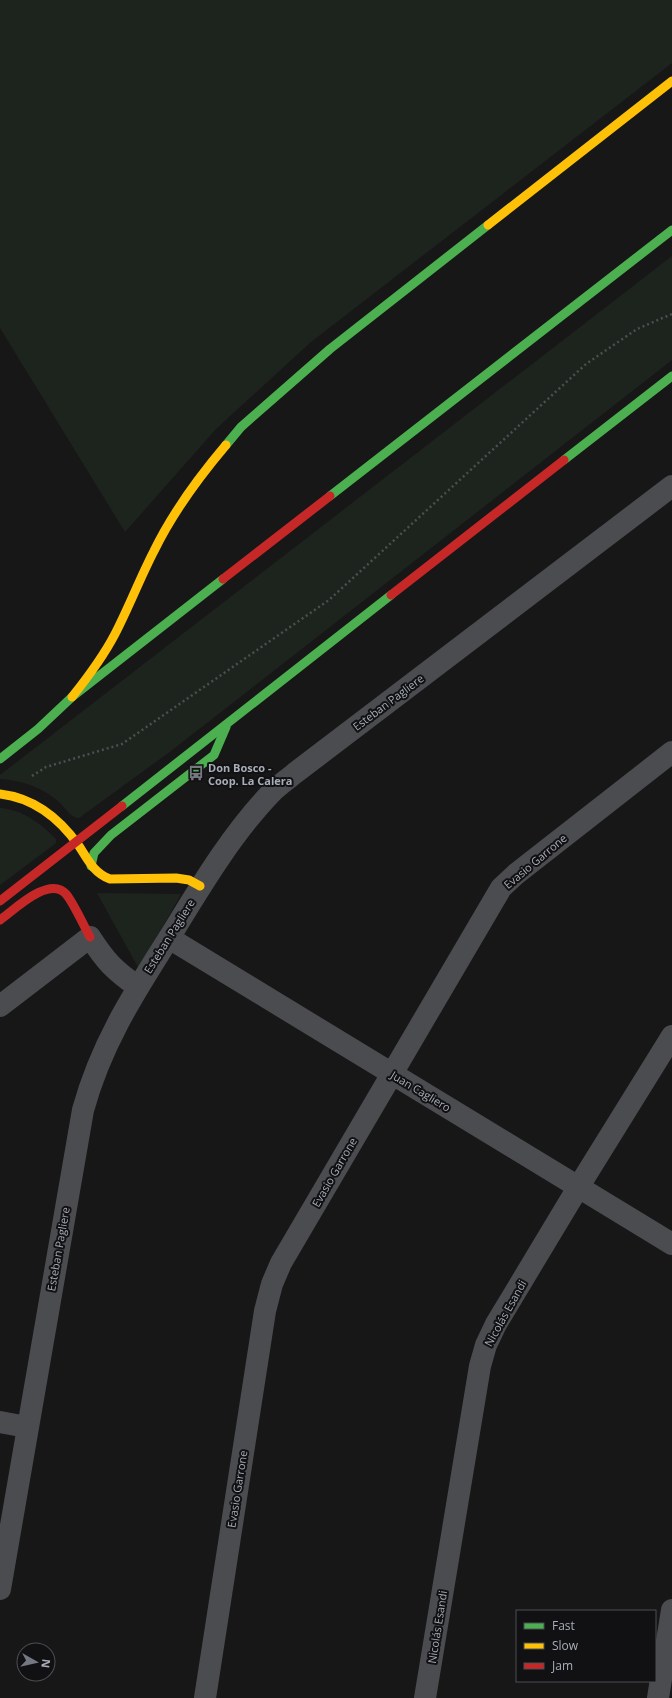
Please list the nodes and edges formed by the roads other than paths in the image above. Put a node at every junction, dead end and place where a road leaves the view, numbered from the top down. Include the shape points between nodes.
1 (672, 81) edge
2 (672, 230) edge
3 (672, 376) edge
4 (672, 486) edge
5 (72, 697) junction
6 (228, 724) junction
7 (672, 752) edge
8 (0, 759) edge
9 (2, 794) edge
10 (76, 841) junction
11 (91, 866) junction
12 (200, 886) junction
13 (0, 901) edge
14 (0, 920) edge
15 (90, 937) junction
16 (169, 938) junction
17 (138, 987) junction
18 (0, 1006) edge
19 (672, 1036) edge
20 (392, 1073) junction
21 (579, 1186) junction
22 (672, 1244) edge
23 (0, 1422) edge
24 (27, 1427) junction
25 (0, 1589) edge
26 (672, 1610) edge
27 (668, 1656) edge
28 (205, 1698) edge
29 (425, 1698) edge
30 (658, 1698) edge

1 - 5 main road via 330,349 241,427 205,469 180,504 154,550 115,634 98,663
2 - 5 main road
3 - 6 main road
4 - 12 street, Esteban Pagliere via 272,792 248,820
5 - 8 main road via 38,729
6 - 10 main road
6 - 11 main road via 214,755 111,835 94,853
7 - 20 street, Evasio Garrone via 501,888
9 - 10 main road via 27,800 38,806
10 - 11 main road
10 - 13 main road
11 - 12 main road via 103,878 176,878 189,880
12 - 16 street, Esteban Pagliere
14 - 15 main road via 40,891 54,887 66,894
15 - 17 street via 104,960
15 - 18 street
16 - 17 street, Esteban Pagliere
16 - 20 street, Juan Cagliero
17 - 24 street, Esteban Pagliere via 109,1037 91,1081 83,1110
19 - 21 street, Nicolás Esandi
20 - 21 street, Juan Cagliero
20 - 28 street, Evasio Garrone via 281,1263 272,1284 265,1311
21 - 22 street, Juan Cagliero
21 - 29 street, Nicolás Esandi via 486,1345 480,1366
23 - 24 street
24 - 25 street, Esteban Pagliere
26 - 27 street
27 - 30 street

